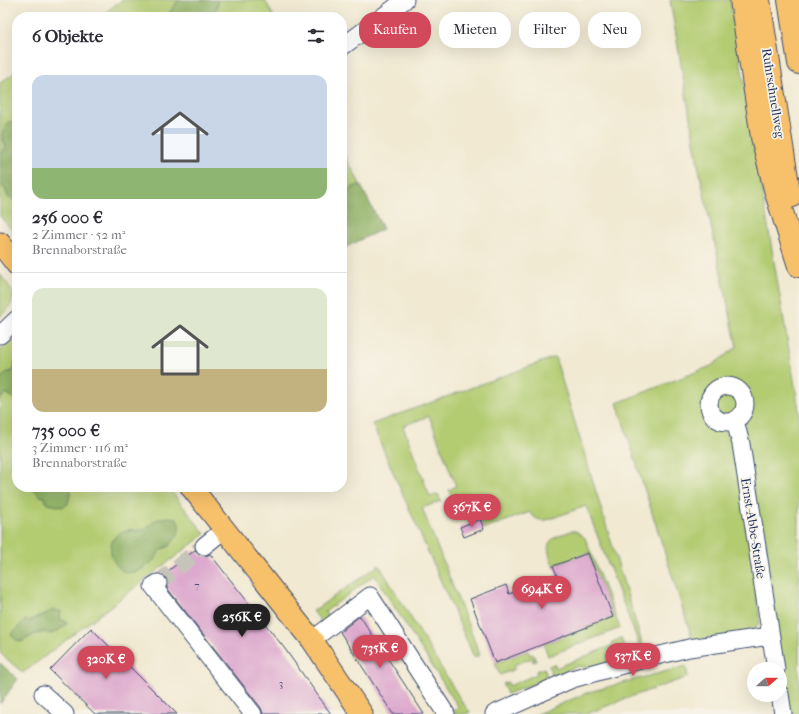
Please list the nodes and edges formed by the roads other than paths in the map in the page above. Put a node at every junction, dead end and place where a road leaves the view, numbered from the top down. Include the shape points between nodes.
1 (405, 0) edge
2 (741, 0) edge
3 (759, 0) edge
4 (789, 0) edge
5 (347, 43) edge
6 (799, 63) edge
7 (0, 243) edge
8 (799, 257) edge
9 (12, 259) edge
10 (799, 266) edge
11 (12, 324) edge
12 (0, 335) edge
13 (735, 421) dead end
14 (196, 492) edge
15 (225, 529) junction
16 (204, 546) tunnel mouth
17 (155, 585) dead end
18 (770, 636) junction
19 (312, 640) junction
20 (775, 662) edge
21 (43, 694) dead end
22 (781, 702) edge
23 (65, 714) edge
24 (253, 714) edge
25 (362, 714) edge
26 (446, 714) edge
27 (494, 714) edge
28 (783, 714) edge

1 - 5 street
2 - 10 highway via 762,137
3 - 8 highway, Ruhrschnellweg
4 - 6 highway
7 - 9 main road
11 - 12 street
13 - 18 street, Ernst-Abbe-Straße via 741,444
14 - 15 main road
15 - 16 street
15 - 19 main road
17 - 24 street
18 - 20 street, Ernst-Abbe-Straße
18 - 27 street via 688,648 579,677
19 - 25 main road
19 - 26 street via 370,596
21 - 23 street
22 - 28 street

